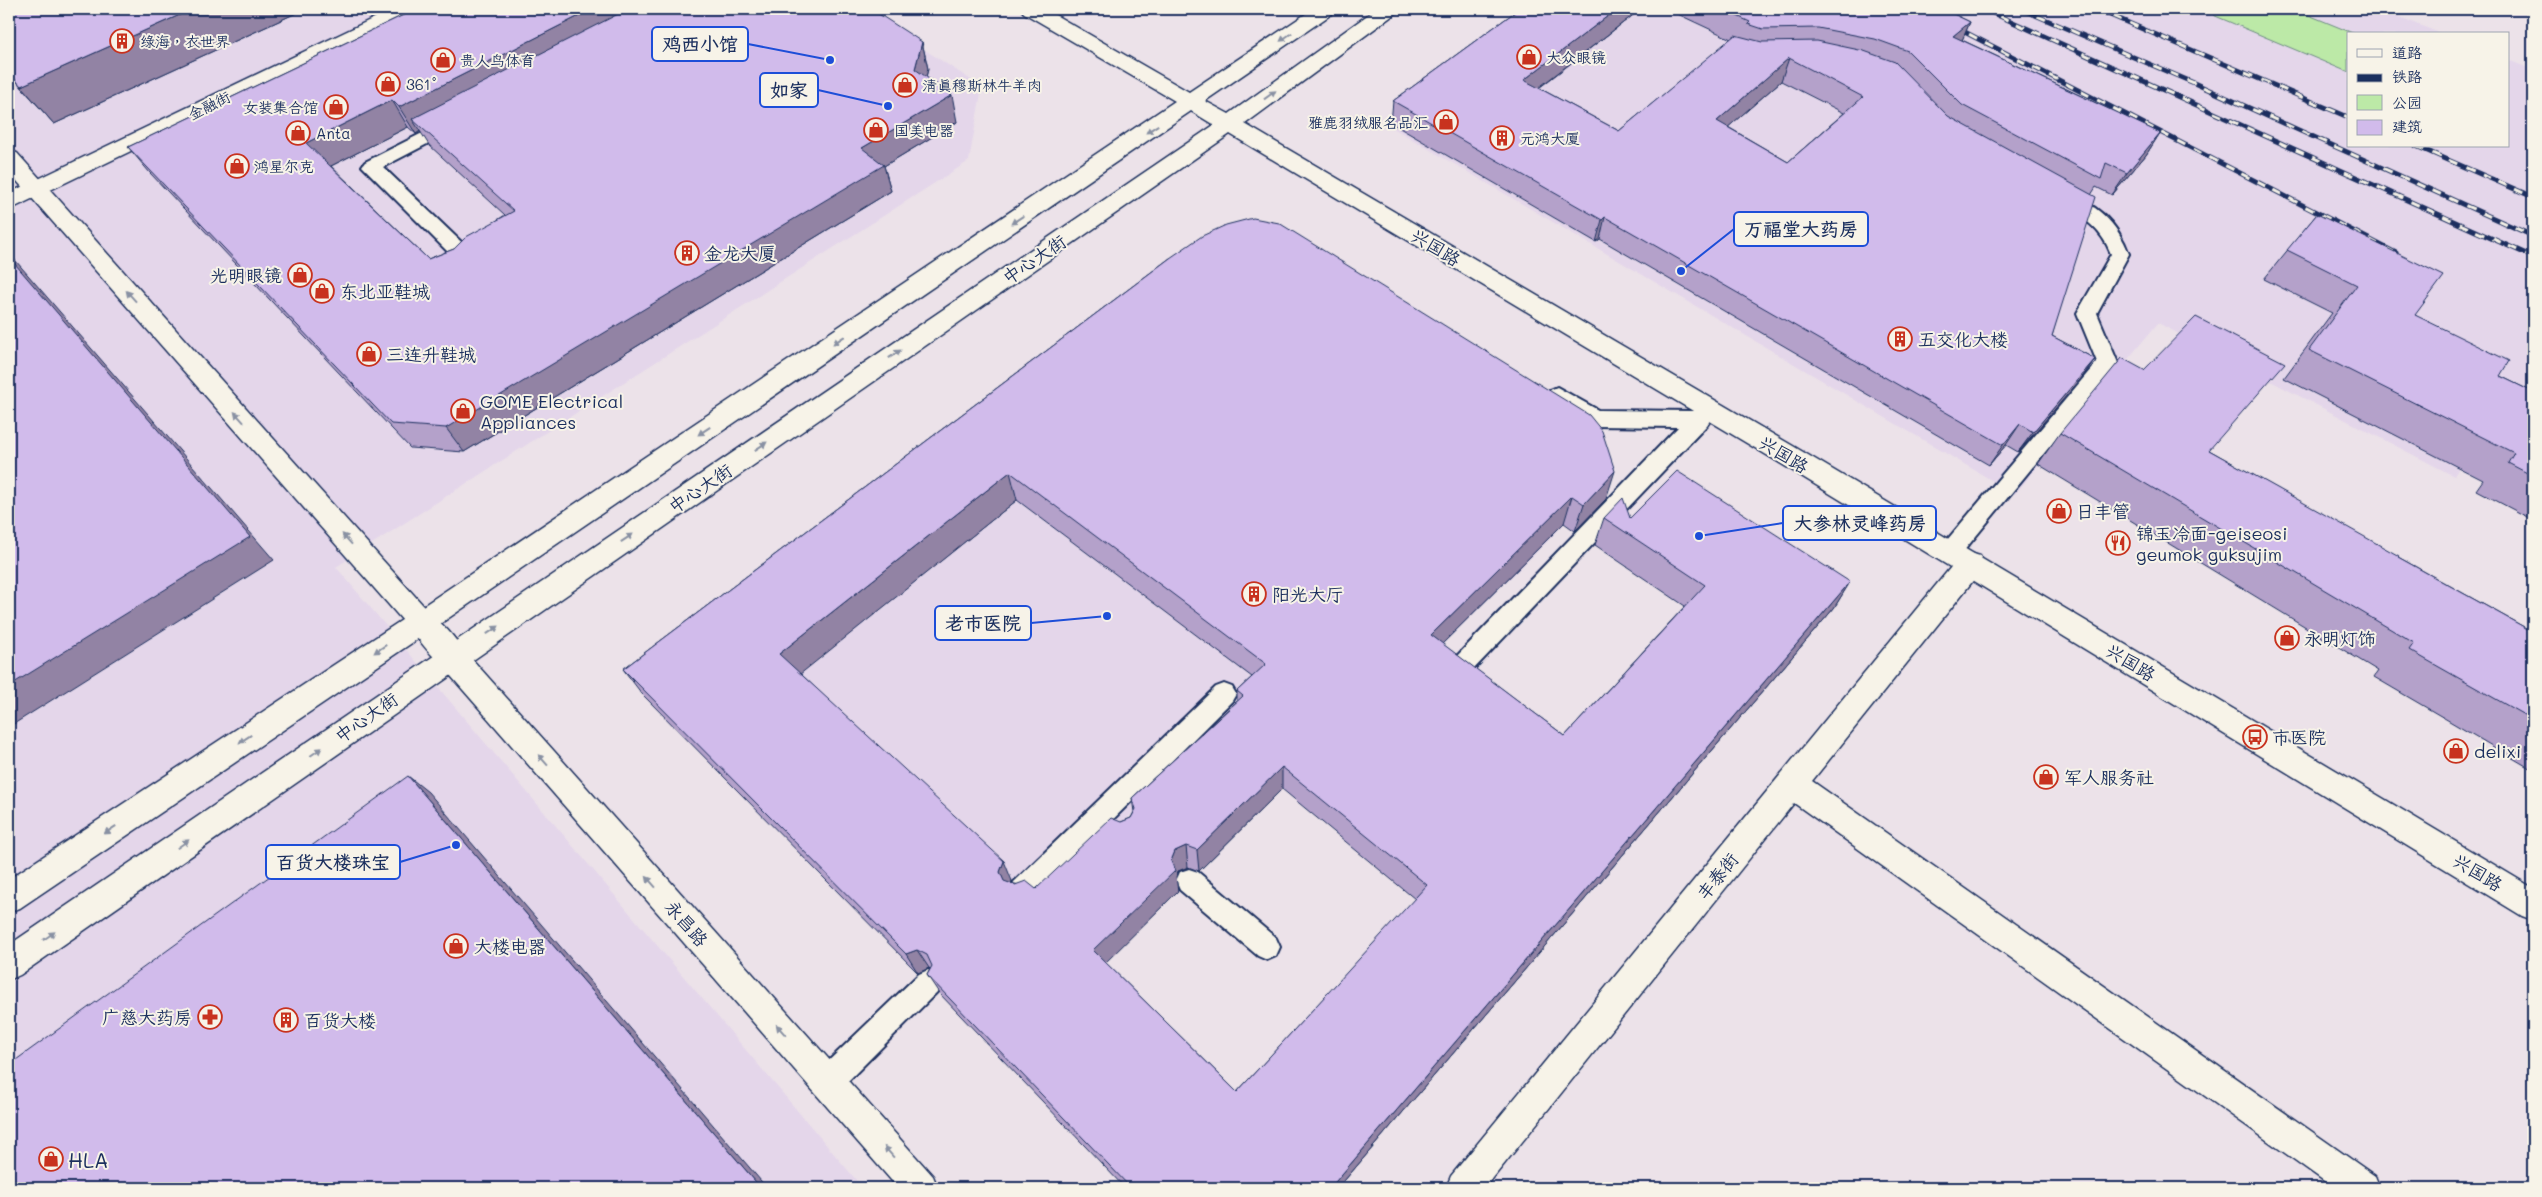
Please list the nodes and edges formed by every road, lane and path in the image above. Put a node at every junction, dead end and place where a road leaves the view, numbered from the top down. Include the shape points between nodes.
1 (409, 9) edge
2 (1031, 9) edge
3 (1326, 9) edge
4 (1389, 9) edge
5 (1192, 102) junction
6 (468, 116) edge
7 (1230, 124) junction
8 (9, 158) edge
9 (36, 189) junction
10 (2046, 189) edge
11 (9, 202) edge
12 (451, 274) edge
13 (1544, 387) edge
14 (1704, 414) junction
15 (1960, 558) junction
16 (421, 622) junction
17 (453, 658) junction
18 (1462, 665) edge
19 (1224, 694) dead end
20 (1792, 784) junction
21 (1189, 881) edge
22 (1023, 891) edge
23 (9, 897) edge
24 (2533, 905) edge
25 (1267, 947) dead end
26 (9, 964) edge
27 (928, 983) edge
28 (827, 1082) junction
29 (921, 1188) edge
30 (1463, 1188) edge
31 (2363, 1188) edge

1 - 9 main road, 金融街
2 - 5 main road, 兴国路
3 -> 5 main road
7 -> 4 main road, 中心大街
5 - 7 main road, 兴国路
5 -> 16 main road
6 - 12 lane via 371,166 471,263
7 - 14 main road, 兴国路
17 -> 7 main road, 中心大街
8 - 9 main road
9 - 11 main road, 金融街
16 -> 9 main road
10 - 15 lane via 2098,218 2113,234 2120,254 2087,313 2108,363
13 - 14 lane via 1594,418
14 - 15 main road, 兴国路
14 - 18 lane
15 - 20 main road, 丰泰街
15 - 24 main road, 兴国路
16 - 17 main road, 永昌路
16 -> 23 main road
26 -> 17 main road, 中心大街
28 -> 17 main road, 永昌路
19 - 22 lane via 1111,817
20 - 30 main road, 丰泰街
20 - 31 main road
21 - 25 lane
27 - 28 lane
29 -> 28 main road, 永昌路

